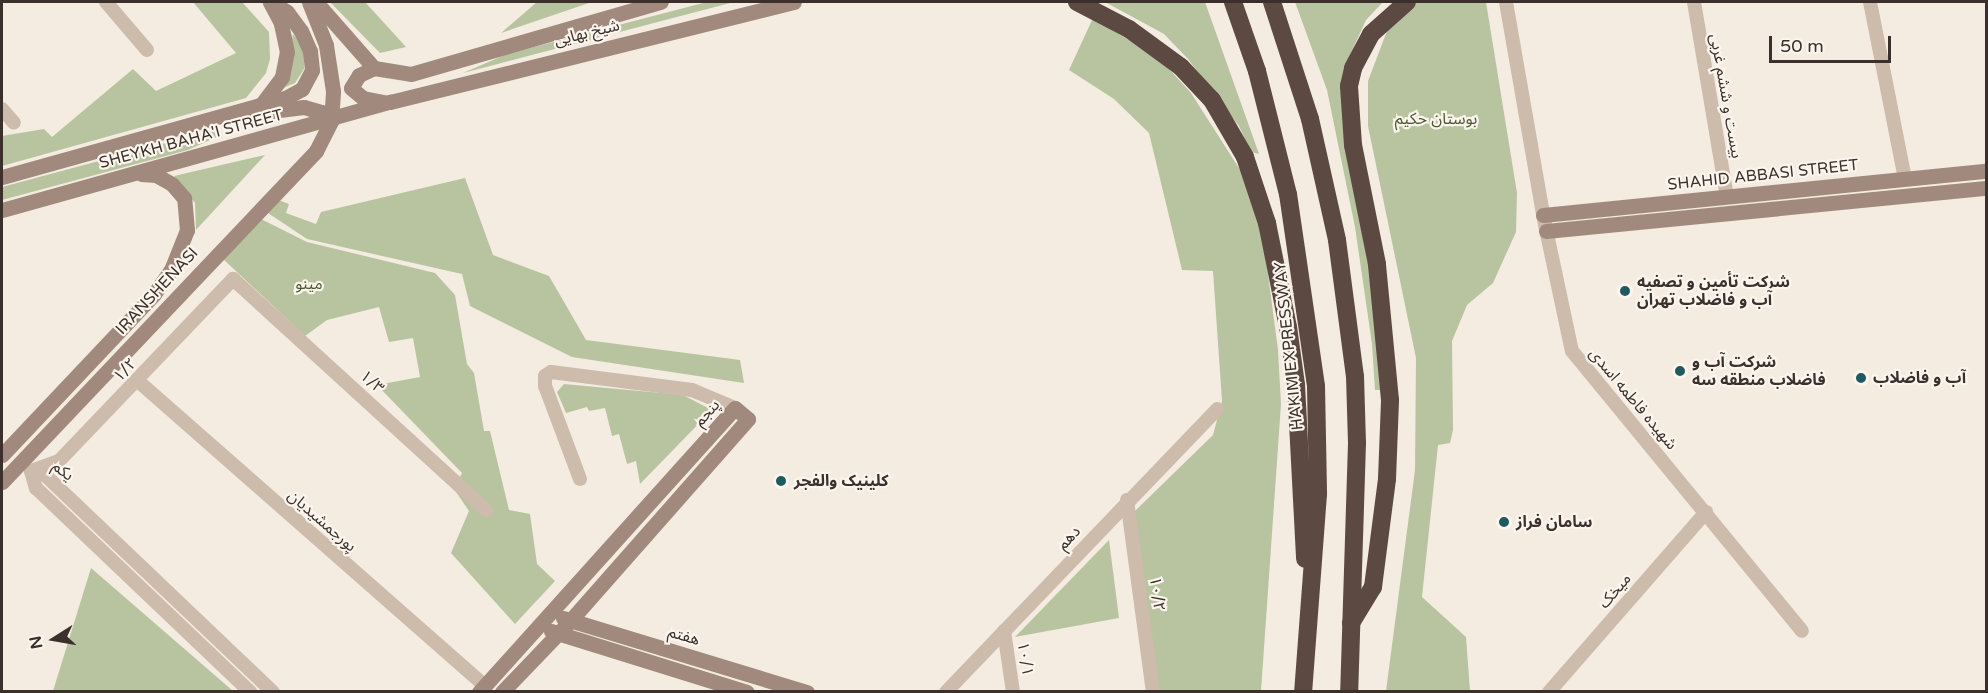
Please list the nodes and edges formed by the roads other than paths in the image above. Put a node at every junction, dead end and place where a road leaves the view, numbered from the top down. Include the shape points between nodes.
1 (106, 2) edge
2 (271, 2) edge
3 (309, 2) edge
4 (316, 2) edge
5 (661, 2) edge
6 (794, 2) edge
7 (1077, 2) edge
8 (1407, 2) edge
9 (1506, 2) edge
10 (1694, 2) edge
11 (1870, 2) edge
12 (1234, 3) edge
13 (1274, 6) edge
14 (147, 50) dead end
15 (374, 68) junction
16 (390, 102) junction
17 (260, 105) junction
18 (2, 109) edge
19 (332, 121) junction
20 (14, 123) dead end
21 (195, 123) junction
22 (1986, 171) edge
23 (126, 174) junction
24 (2, 177) edge
25 (1905, 179) junction
26 (1986, 188) edge
27 (1773, 192) junction
28 (1727, 196) junction
29 (1908, 196) junction
30 (1775, 209) junction
31 (2, 210) edge
32 (1543, 215) junction
33 (1546, 231) junction
34 (234, 279) joint
35 (138, 381) junction
36 (735, 408) junction
37 (1217, 409) dead end
38 (4, 452) edge
39 (26, 466) junction
40 (580, 479) dead end
41 (2, 482) edge
42 (1127, 500) junction
43 (486, 510) dead end
44 (1706, 512) junction
45 (1311, 598) junction
46 (551, 615) junction
47 (571, 620) junction
48 (1351, 625) junction
49 (539, 628) junction
50 (1004, 631) junction
51 (1802, 632) dead end
52 (558, 634) junction
53 (482, 689) edge
54 (1555, 690) edge
55 (250, 692) edge
56 (273, 692) edge
57 (502, 692) edge
58 (747, 692) edge
59 (807, 692) edge
60 (946, 692) edge
61 (1014, 692) edge
62 (1154, 692) edge
63 (1303, 692) edge
64 (1348, 692) edge

1 - 14 street
2 - 17 main road via 281,23 287,52 282,77
2 - 17 main road, SHEYKH BAHA'I STREET via 287,12 301,31 310,51 312,70 302,89
3 - 19 main road via 332,69
4 - 15 main road
5 - 15 main road, شیخ بهایی via 411,74
6 - 16 main road, شیخ بهایی
7 - 45 highway via 1129,28 1181,67 1212,100 1245,158 1267,223 1288,327 1296,385 1303,550
8 - 48 highway via 1371,34 1353,68 1349,86 1353,145 1377,264 1390,400 1387,479 1373,587
9 - 32 street, شهیده فاطمه اسدی
10 - 28 street, بیست و ششم غربی
11 - 25 street
12 - 45 highway, HAKIM EXPRESSWAY via 1273,130 1308,312 1318,448
13 - 48 highway via 1310,119 1337,240 1352,346 1357,442
15 - 16 main road via 359,75 351,88 363,98
16 - 19 main road, SHEYKH BAHA'I STREET
17 - 21 main road, SHEYKH BAHA'I STREET
18 - 20 street
19 - 21 main road via 321,112 304,107 264,111 209,124
19 - 23 main road, SHEYKH BAHA'I STREET
19 - 39 main road, IRANSHENASI via 316,151
21 - 24 main road, SHEYKH BAHA'I STREET
22 - 25 main road, SHAHID ABBASI STREET
23 - 31 main road, SHEYKH BAHA'I STREET
23 - 38 main road, IRANSHENASI via 156,174 184,198 187,230 171,270 154,294
25 - 27 main road, SHAHID ABBASI STREET
25 - 29 main road
26 - 29 main road, SHAHID ABBASI STREET
27 - 28 main road, SHAHID ABBASI STREET
27 - 30 main road
28 - 32 main road, SHAHID ABBASI STREET
29 - 30 main road, SHAHID ABBASI STREET
30 - 33 main road, SHAHID ABBASI STREET
32 - 33 street, شهیده فاطمه اسدی
33 - 44 street, شهیده فاطمه اسدی via 1572,351
34 - 35 street, ۱/۲
34 - 43 street, ۱/۳
35 - 39 street, ۱/۲ via 59,461
35 - 53 street, پورجمشیدیان
36 - 40 street via 692,390 551,372 545,376 545,386
36 - 46 main road, پنجم
36 - 47 main road, پنجم via 748,419
37 - 42 street, دهم
38 - 39 main road
39 - 41 main road, IRANSHENASI
39 - 55 street, یکم via 36,488
39 - 56 street, یکم via 45,475
42 - 50 street, دهم
42 - 62 street, ۱۰/۲
44 - 51 street, شهیده فاطمه اسدی
44 - 54 street, میخک
45 - 63 highway, HAKIM EXPRESSWAY
46 - 47 main road, هفتم
46 - 49 main road, پنجم
47 - 52 main road, پنجم
47 - 59 main road, هفتم
48 - 64 highway
49 - 52 main road
49 - 53 main road, پنجم
50 - 60 street, دهم
50 - 61 street, ۱۰/۱
52 - 57 main road, پنجم
52 - 58 main road

